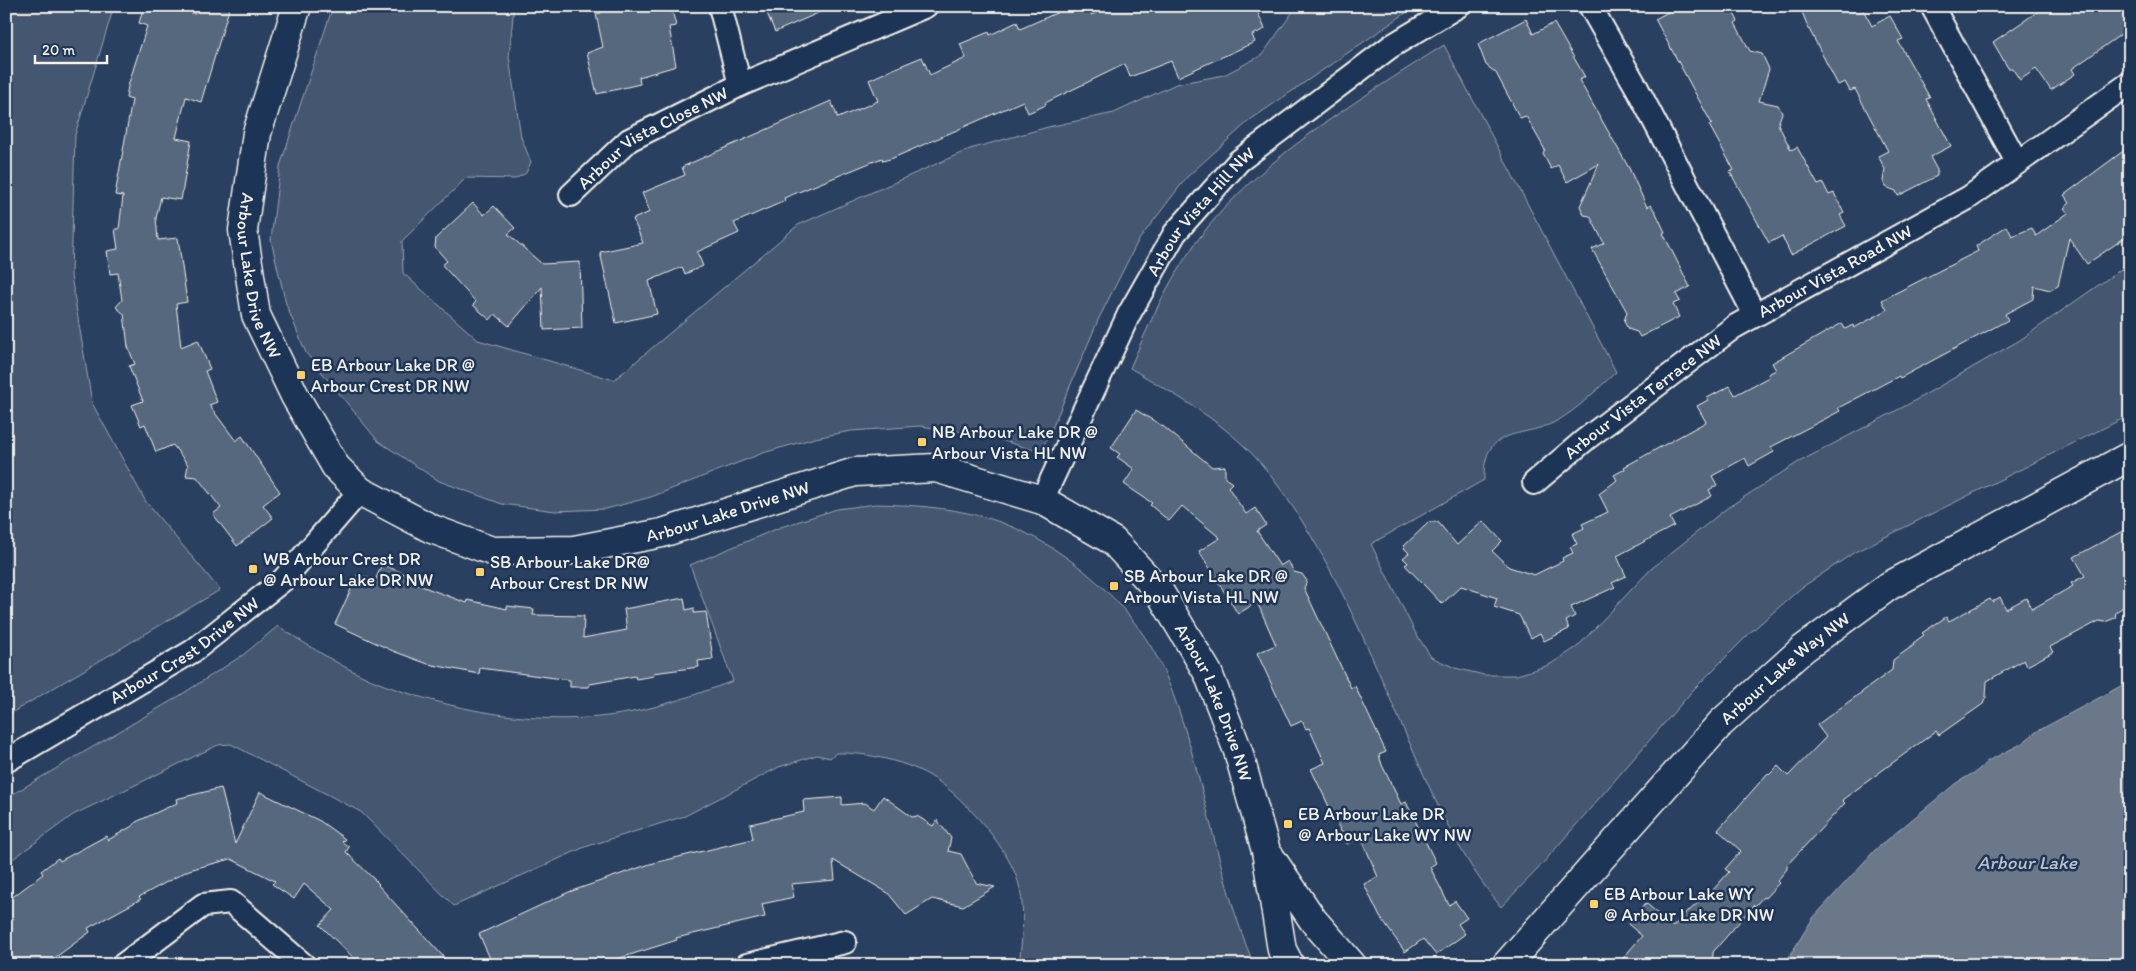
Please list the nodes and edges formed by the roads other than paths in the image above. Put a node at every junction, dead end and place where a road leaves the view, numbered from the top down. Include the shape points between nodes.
1 (296, 6) edge
2 (720, 6) edge
3 (926, 6) edge
4 (1458, 6) edge
5 (1590, 6) edge
6 (1932, 6) edge
7 (2130, 83) edge
8 (740, 85) junction
9 (2017, 162) junction
10 (571, 195) dead end
11 (1755, 315) junction
12 (2130, 456) edge
13 (1534, 483) dead end
14 (360, 491) junction
15 (1042, 500) junction
16 (6, 761) edge
17 (1266, 851) junction
18 (845, 942) dead end
19 (123, 965) edge
20 (304, 965) edge
21 (748, 965) edge
22 (1290, 965) edge
23 (1352, 965) edge
24 (1506, 965) edge

1 - 14 street, Arbour Lake Drive NW via 257,133 243,230 256,315 295,396 336,466
2 - 8 street, Arbour Vista Close NW
3 - 8 street, Arbour Vista Close NW
4 - 15 street, Arbour Vista Hill NW via 1390,47 1239,161 1175,233 1129,314
5 - 11 street, Arbour Vista Road NW via 1637,88
6 - 9 street
7 - 9 street, Arbour Vista Road NW
8 - 10 street, Arbour Vista Close NW via 629,140
9 - 11 street, Arbour Vista Road NW via 1968,198
11 - 13 street, Arbour Vista Terrace NW via 1734,327 1586,438
12 - 24 street, Arbour Lake Way NW via 1889,586 1803,649 1721,723
14 - 15 street, Arbour Lake Drive NW via 432,529 492,551 574,550 662,533 855,472 936,468
14 - 16 street, Arbour Crest Drive NW via 283,580 193,651
15 - 17 street, Arbour Lake Drive NW via 1113,541 1159,592 1208,674 1238,751
17 - 22 street, Arbour Lake Drive NW via 1282,950
17 - 23 street, Arbour Lake Drive NW via 1313,920
18 - 21 street
19 - 20 street via 204,906 230,902

